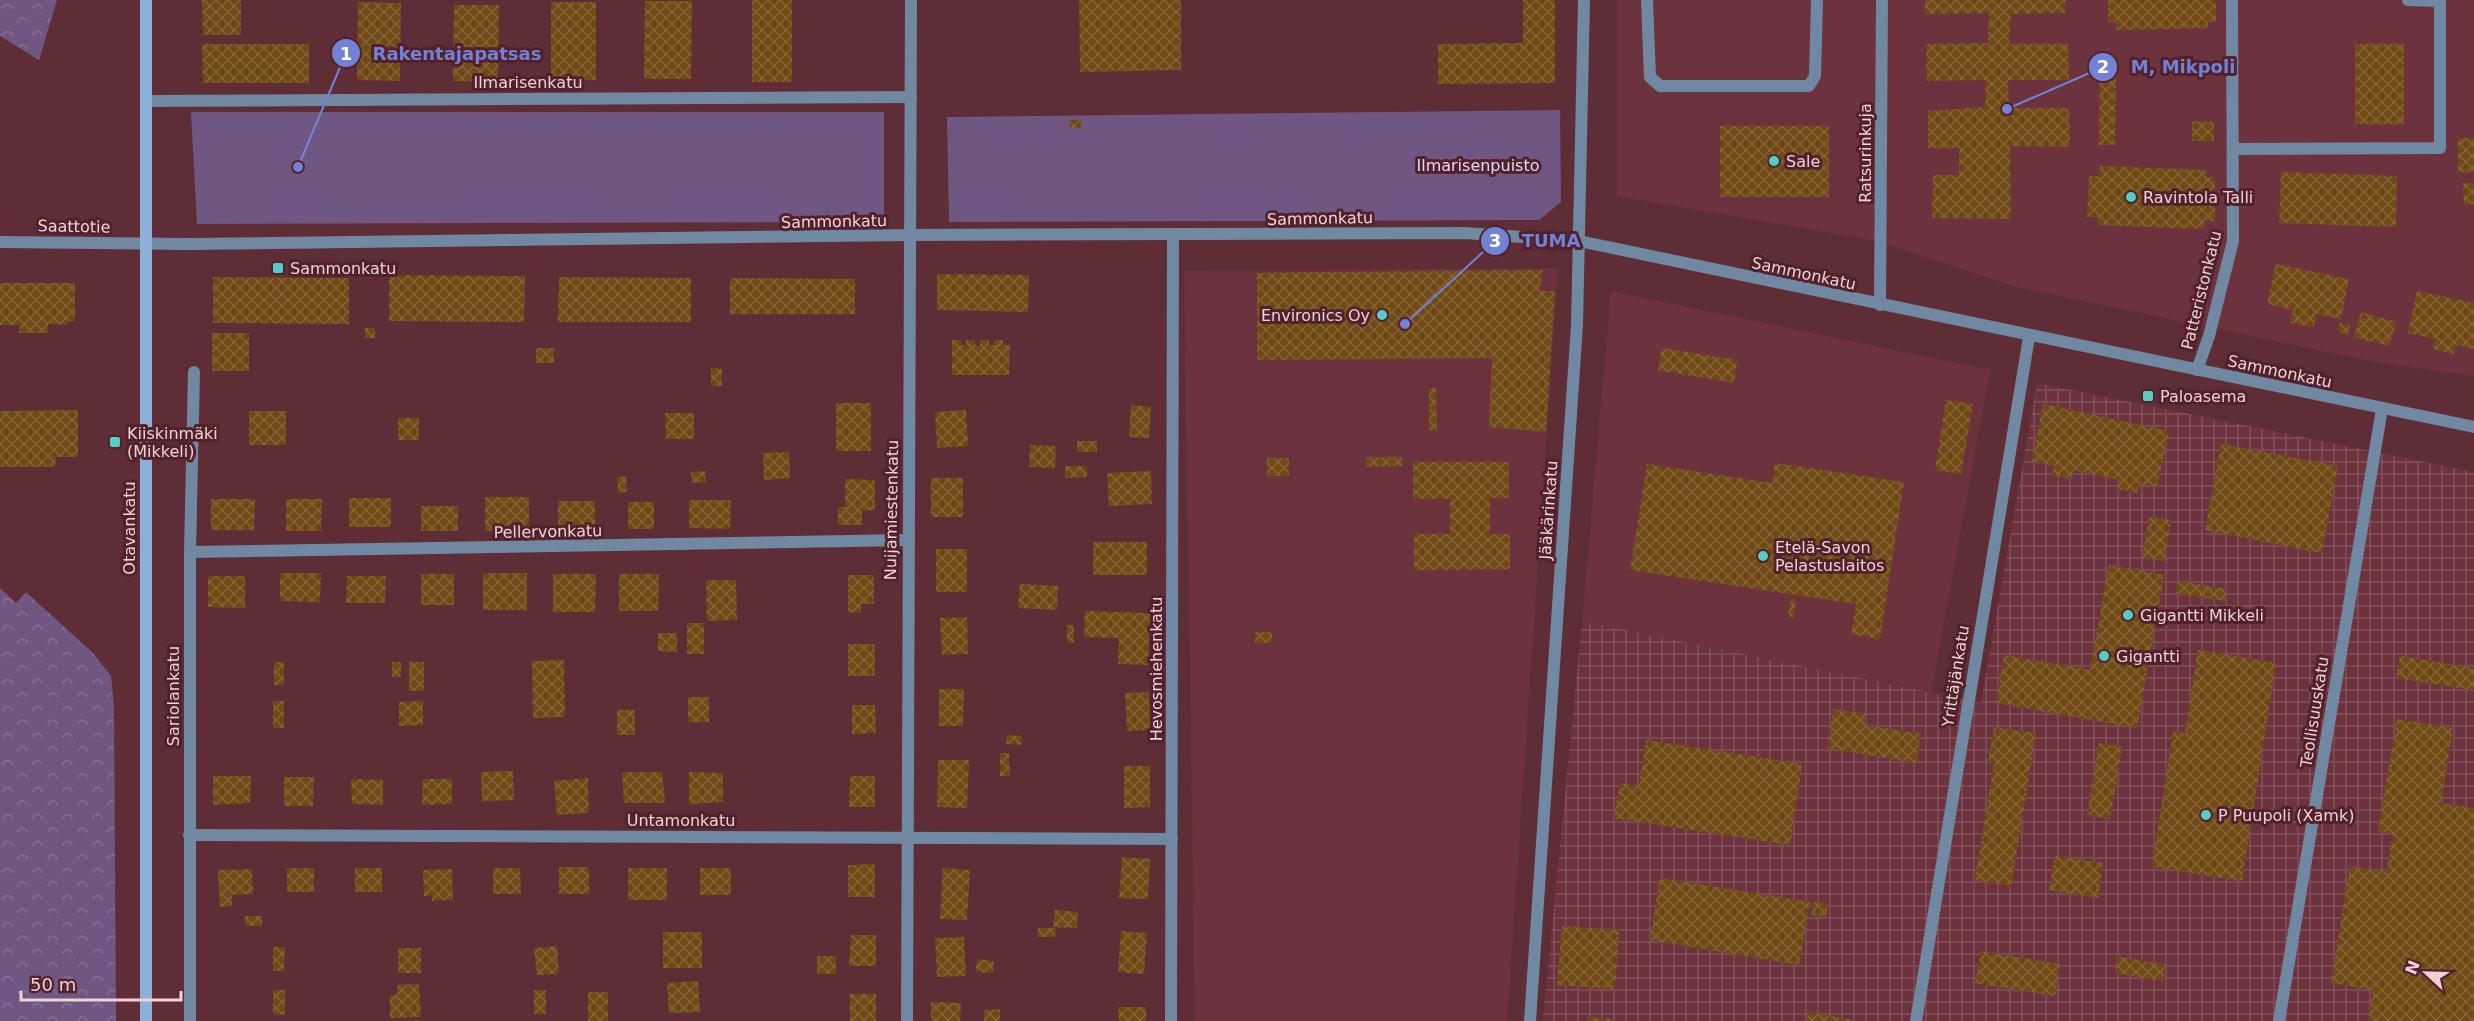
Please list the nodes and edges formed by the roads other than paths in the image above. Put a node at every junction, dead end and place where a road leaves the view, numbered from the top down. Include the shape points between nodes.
1 (146, 0) edge
2 (911, 0) edge
3 (1584, 0) edge
4 (1647, 0) edge
5 (1817, 0) edge
6 (1882, 0) edge
7 (2232, 0) edge
8 (2408, 0) edge
9 (2440, 0) edge
10 (911, 97) junction
11 (146, 101) junction
12 (2234, 148) junction
13 (911, 235) junction
14 (1173, 236) junction
15 (1579, 241) junction
16 (0, 242) edge
17 (147, 244) junction
18 (1880, 305) junction
19 (2028, 337) junction
20 (2197, 370) junction
21 (194, 372) dead end
22 (2382, 410) junction
23 (2474, 427) edge
24 (907, 540) junction
25 (190, 552) junction
26 (189, 835) junction
27 (907, 837) junction
28 (1172, 839) junction
29 (146, 1021) edge
30 (190, 1021) edge
31 (907, 1021) edge
32 (1171, 1021) edge
33 (1530, 1021) edge
34 (1916, 1021) edge
35 (2279, 1021) edge

1 - 11 main road, Otavankatu
2 - 10 street, Nuijamiestenkatu
3 - 15 street, Jääkärinkatu
4 - 5 street via 1650,77 1660,86 1809,86 1815,76
6 - 18 street, Ratsurinkuja
7 - 12 street, Patteristonkatu
8 - 9 street
9 - 12 street via 2440,148
10 - 11 street, Ilmarisenkatu
10 - 13 street, Nuijamiestenkatu
11 - 17 main road, Otavankatu
12 - 20 street, Patteristonkatu via 2234,241
13 - 14 street, Sammonkatu
13 - 17 street, Sammonkatu
13 - 24 street, Nuijamiestenkatu
14 - 15 street, Sammonkatu via 1465,233
14 - 28 street, Hevosmiehenkatu
15 - 18 street, Sammonkatu
15 - 33 street, Jääkärinkatu
16 - 17 street, Saattotie
17 - 29 main road, Otavankatu
18 - 19 street, Sammonkatu
19 - 20 street, Sammonkatu
19 - 34 street, Yrittäjänkatu
20 - 22 street, Sammonkatu
21 - 25 street, Sariolankatu
22 - 23 street, Sammonkatu
22 - 35 street, Teollisuuskatu
24 - 25 street, Pellervonkatu
24 - 27 street, Nuijamiestenkatu
25 - 26 street, Sariolankatu
26 - 27 street, Untamonkatu
26 - 30 street, Sariolankatu
27 - 28 street, Untamonkatu
27 - 31 street, Nuijamiestenkatu
28 - 32 street, Hevosmiehenkatu

